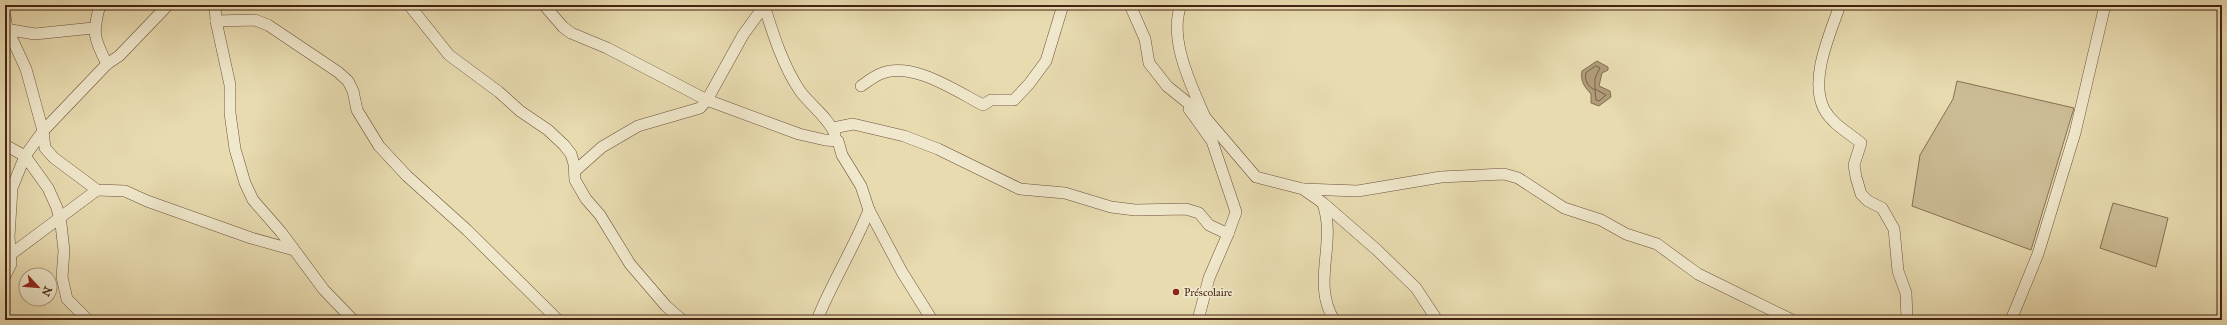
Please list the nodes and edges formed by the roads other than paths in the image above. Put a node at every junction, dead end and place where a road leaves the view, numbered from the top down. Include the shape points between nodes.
1 (100, 5) edge
2 (168, 5) edge
3 (215, 5) edge
4 (409, 5) edge
5 (544, 5) edge
6 (764, 5) edge
7 (1063, 5) edge
8 (1130, 5) edge
9 (1181, 5) edge
10 (1840, 5) edge
11 (2104, 5) edge
12 (5, 16) edge
13 (216, 21) junction
14 (6, 28) edge
15 (93, 28) junction
16 (107, 64) junction
17 (861, 86) dead end
18 (707, 100) junction
19 (1182, 100) junction
20 (1204, 116) junction
21 (833, 128) junction
22 (43, 131) junction
23 (838, 141) junction
24 (5, 145) edge
25 (25, 156) junction
26 (575, 171) junction
27 (97, 190) junction
28 (1303, 190) junction
29 (1323, 203) junction
30 (869, 210) junction
31 (60, 219) junction
32 (1228, 234) junction
33 (294, 250) junction
34 (10, 255) junction
35 (5, 276) edge
36 (88, 320) edge
37 (353, 320) edge
38 (558, 320) edge
39 (682, 320) edge
40 (817, 320) edge
41 (932, 320) edge
42 (1198, 320) edge
43 (1334, 320) edge
44 (1437, 320) edge
45 (1792, 320) edge
46 (1908, 320) edge
47 (2011, 320) edge

1 - 15 street
2 - 16 street via 119,56
3 - 13 street
4 - 26 street via 449,55 559,140 571,154
5 - 18 street via 571,33 607,48
6 - 18 street via 743,35
6 - 21 street via 796,84
7 - 17 street via 1046,61 1014,100 991,100 983,105 928,75 907,72 880,74
8 - 19 street via 1145,39 1149,63
9 - 20 street via 1178,32 1184,68
10 - 46 street via 1821,62 1820,91 1824,109 1844,131 1860,142 1854,165 1861,194 1882,208 1894,229 1898,271 1906,293
11 - 47 street via 2075,133 2038,254
12 - 14 street
13 - 33 street via 230,85 230,113 235,149 245,183 253,200
13 - 38 street via 256,20 268,25 338,72 348,81 357,110 379,146
14 - 15 street via 35,34
14 - 22 street via 26,69
15 - 16 street via 97,45
16 - 22 street
18 - 23 street via 799,134
18 - 26 street via 700,108 638,126 602,147
19 - 20 street
19 - 32 street via 1212,141 1227,181 1236,212
20 - 28 street via 1256,177
21 - 23 street
21 - 32 street via 853,124 865,125 904,136 938,149 1020,189 1065,193 1111,208 1186,209 1199,213 1209,225
22 - 25 street
22 - 27 street via 46,148 54,158
23 - 30 street via 842,155 861,186
24 - 25 street
25 - 31 street via 48,188
25 - 34 street via 12,188
26 - 39 street via 575,180 580,189 600,215 630,264 666,306
27 - 31 street
27 - 33 street via 124,191 251,238
28 - 29 street
28 - 45 street via 1358,191 1441,177 1504,174 1518,178 1564,208 1601,220 1626,234 1657,244 1698,274
29 - 43 street via 1329,232 1324,287 1327,305
29 - 44 street via 1416,288
30 - 40 street
30 - 41 street via 902,272
31 - 34 street
31 - 36 street via 64,251 62,276 66,299
32 - 42 street via 1209,278
33 - 37 street via 324,290
34 - 35 street via 11,264

